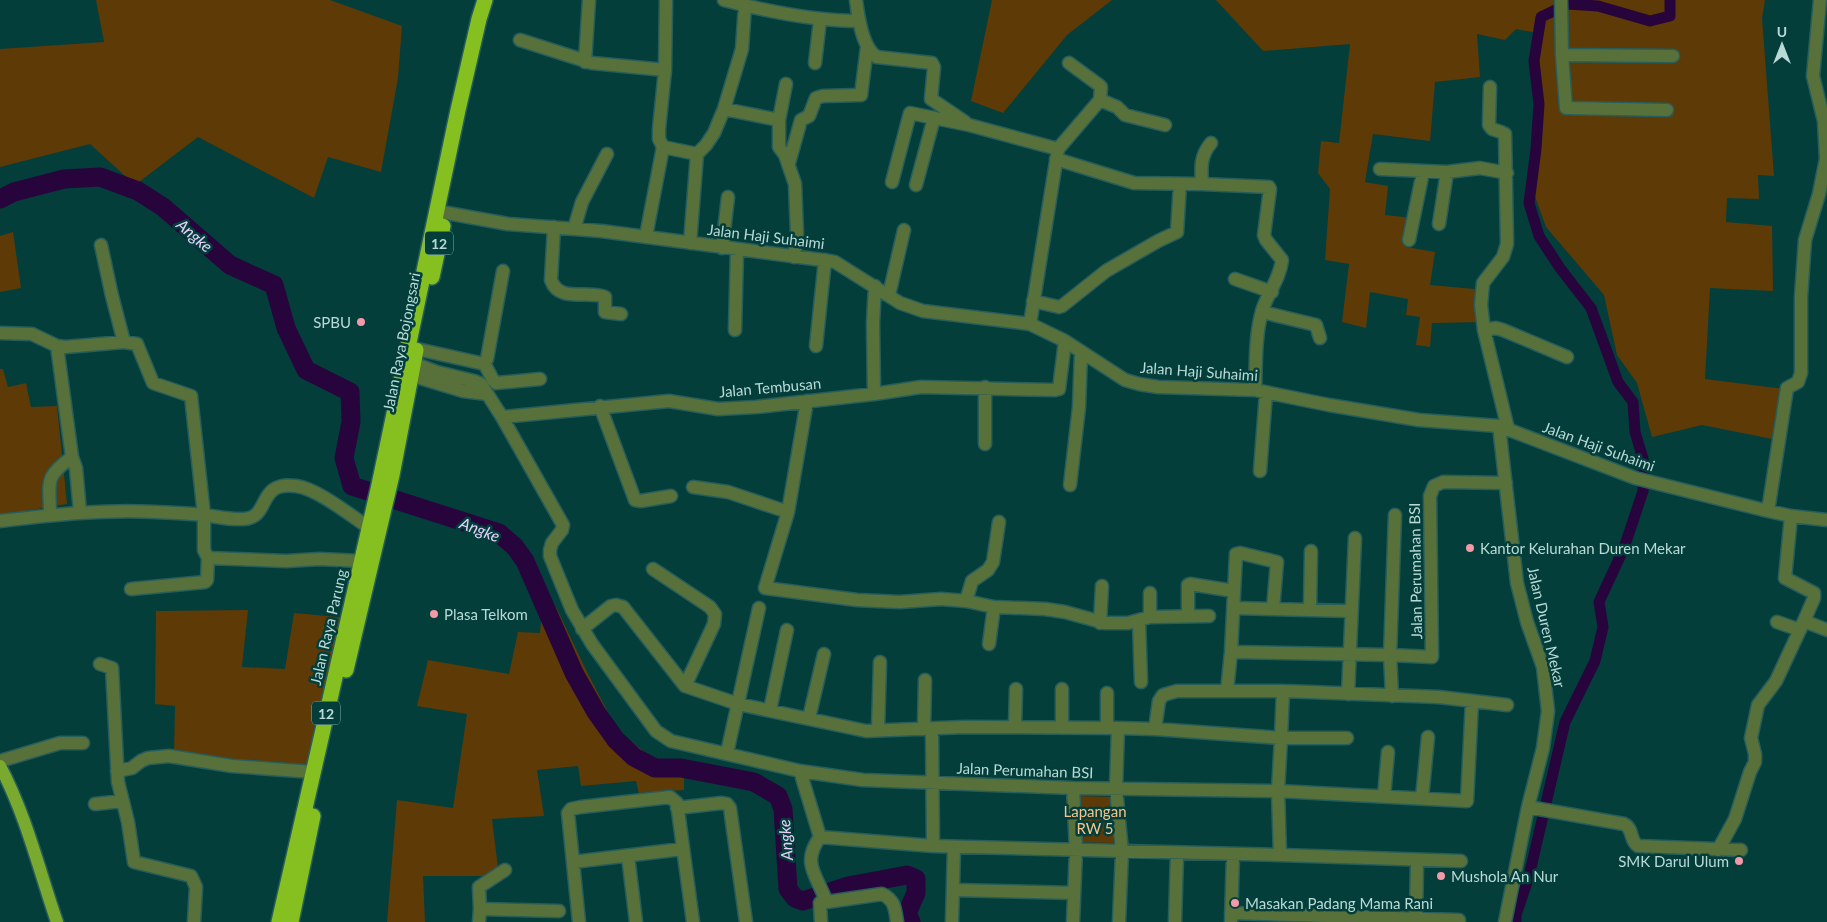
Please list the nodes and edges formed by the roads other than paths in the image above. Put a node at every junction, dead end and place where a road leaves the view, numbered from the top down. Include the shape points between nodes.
1 (485, 0) edge
2 (494, 0) edge
3 (589, 0) edge
4 (666, 0) edge
5 (724, 0) edge
6 (856, 0) edge
7 (1562, 0) edge
8 (1820, 0) edge
9 (761, 4) edge
10 (745, 6) junction
11 (820, 20) junction
12 (859, 21) junction
13 (520, 40) dead end
14 (868, 47) junction
15 (1562, 55) junction
16 (1673, 56) dead end
17 (585, 62) junction
18 (815, 63) dead end
19 (1069, 63) dead end
20 (665, 70) junction
21 (786, 84) dead end
22 (1490, 87) dead end
23 (1100, 100) junction
24 (724, 109) junction
25 (1667, 110) dead end
26 (934, 118) junction
27 (779, 120) junction
28 (969, 125) junction
29 (1165, 125) dead end
30 (1211, 143) dead end
31 (663, 147) junction
32 (607, 154) dead end
33 (697, 154) junction
34 (1057, 154) junction
35 (789, 163) junction
36 (1380, 169) dead end
37 (1423, 172) junction
38 (1447, 172) junction
39 (1507, 173) junction
40 (892, 182) dead end
41 (1180, 184) junction
42 (1202, 184) junction
43 (916, 185) dead end
44 (728, 197) dead end
45 (441, 213) junction
46 (1440, 224) dead end
47 (554, 228) junction
48 (574, 229) junction
49 (904, 230) dead end
50 (646, 236) junction
51 (1409, 240) dead end
52 (690, 243) junction
53 (101, 245) dead end
54 (722, 248) junction
55 (737, 250) junction
56 (794, 257) junction
57 (825, 260) junction
58 (503, 272) dead end
59 (1235, 279) dead end
60 (875, 286) junction
61 (1272, 292) junction
62 (889, 295) junction
63 (1033, 301) junction
64 (1262, 312) junction
65 (621, 314) dead end
66 (1030, 324) junction
67 (735, 330) dead end
68 (1484, 330) junction
69 (0, 333) edge
70 (1320, 338) dead end
71 (1064, 341) junction
72 (124, 342) junction
73 (57, 346) junction
74 (816, 346) dead end
75 (1081, 352) junction
76 (1567, 357) dead end
77 (484, 363) junction
78 (409, 364) junction
79 (540, 380) dead end
80 (985, 387) junction
81 (1260, 391) junction
82 (874, 394) junction
83 (807, 401) junction
84 (600, 406) junction
85 (502, 417) junction
86 (1504, 428) junction
87 (985, 444) dead end
88 (72, 457) junction
89 (1260, 471) dead end
90 (1506, 483) junction
91 (1070, 485) dead end
92 (384, 486) joint
93 (693, 487) dead end
94 (671, 496) dead end
95 (379, 506) junction
96 (1768, 511) junction
97 (80, 512) junction
98 (788, 512) junction
99 (50, 515) junction
100 (204, 515) junction
101 (1395, 515) dead end
102 (1791, 516) junction
103 (1827, 520) edge
104 (0, 522) edge
105 (999, 522) dead end
106 (368, 527) junction
107 (1355, 538) dead end
108 (1312, 551) dead end
109 (208, 558) junction
110 (360, 561) junction
111 (653, 569) dead end
112 (1102, 586) dead end
113 (130, 589) dead end
114 (1234, 591) junction
115 (1150, 593) dead end
116 (966, 601) junction
117 (994, 607) junction
118 (759, 608) dead end
119 (1234, 608) junction
120 (1273, 609) junction
121 (1310, 609) junction
122 (1351, 611) junction
123 (1188, 615) junction
124 (1209, 616) dead end
125 (1144, 619) junction
126 (1777, 622) dead end
127 (1100, 623) junction
128 (1802, 626) junction
129 (582, 629) junction
130 (787, 630) dead end
131 (1827, 630) edge
132 (989, 644) dead end
133 (1231, 652) junction
134 (1350, 653) junction
135 (824, 654) dead end
136 (1390, 655) junction
137 (880, 662) dead end
138 (100, 664) dead end
139 (925, 680) dead end
140 (1141, 682) dead end
141 (685, 686) junction
142 (1016, 689) dead end
143 (1062, 689) dead end
144 (1227, 691) junction
145 (1283, 691) junction
146 (1108, 693) dead end
147 (1348, 694) junction
148 (1392, 696) junction
149 (1472, 701) junction
150 (738, 704) junction
151 (1508, 704) dead end
152 (770, 710) junction
153 (809, 718) junction
154 (1015, 727) junction
155 (1062, 728) junction
156 (1112, 728) junction
157 (928, 729) junction
158 (1155, 729) junction
159 (878, 730) junction
160 (1428, 736) dead end
161 (1281, 738) junction
162 (1347, 738) dead end
163 (83, 743) dead end
164 (1388, 752) dead end
165 (727, 753) junction
166 (0, 761) edge
167 (0, 766) edge
168 (117, 771) junction
169 (800, 771) junction
170 (313, 772) junction
171 (932, 784) junction
172 (1073, 788) junction
173 (1116, 788) junction
174 (1278, 791) junction
175 (1384, 796) junction
176 (1422, 798) junction
177 (122, 801) junction
178 (95, 804) dead end
179 (677, 808) junction
180 (1539, 809) junction
181 (820, 837) junction
182 (933, 846) junction
183 (954, 847) junction
184 (682, 849) junction
185 (1076, 850) junction
186 (1718, 850) junction
187 (1741, 850) dead end
188 (1122, 852) junction
189 (1177, 853) junction
190 (1233, 855) junction
191 (628, 856) junction
192 (1280, 856) junction
193 (1417, 861) junction
194 (573, 862) junction
195 (1462, 862) dead end
196 (506, 870) dead end
197 (953, 890) junction
198 (1074, 893) junction
199 (822, 900) junction
200 (480, 909) junction
201 (559, 911) dead end
202 (1231, 917) edge
203 (1275, 918) edge
204 (1416, 918) junction
205 (1320, 919) edge
206 (1458, 920) dead end
207 (57, 922) edge
208 (194, 922) edge
209 (279, 922) edge
210 (291, 922) edge
211 (479, 922) edge
212 (579, 922) edge
213 (636, 922) edge
214 (693, 922) edge
215 (746, 922) edge
216 (821, 922) edge
217 (897, 922) edge
218 (952, 922) edge
219 (1073, 922) edge
220 (1118, 922) edge
221 (1175, 922) edge
222 (1505, 922) edge

1 - 45 highway, Jalan Raya Bojongsari / 12 via 476,31
2 - 45 highway, Jalan Raya Bojongsari / 12
3 - 17 street
4 - 20 street
5 - 10 street
6 - 12 street
7 - 15 street
8 - 96 street via 1813,76 1824,121 1826,159 1805,240 1801,373 1798,382 1788,388
9 - 10 street
9 - 11 street
10 - 24 street via 742,49
11 - 12 street
11 - 18 street
12 - 14 street
13 - 17 street
14 - 28 street via 877,57 932,63 931,99
14 - 35 street via 861,95 816,98 809,116 801,120
15 - 16 street
15 - 25 street via 1566,108
17 - 20 street
19 - 23 street via 1100,85
20 - 31 street via 659,129
21 - 27 street
22 - 39 street, Jalan Duren Mekar via 1489,125 1505,134
23 - 29 street via 1114,105 1125,115
23 - 34 street
24 - 27 street
24 - 33 street via 714,133
26 - 28 street
26 - 40 street via 910,113
26 - 43 street
27 - 35 street via 778,143
28 - 34 street
30 - 42 street via 1202,159
31 - 33 street
31 - 50 street
32 - 48 street via 582,202
33 - 52 street
34 - 41 street via 1134,183
34 - 63 street
35 - 56 street via 795,184 797,233
36 - 37 street
37 - 38 street
37 - 51 street
38 - 39 street via 1480,168
38 - 46 street
39 - 68 street, Jalan Duren Mekar via 1507,244 1502,257 1483,283
41 - 42 street
41 - 63 street via 1177,232 1106,271 1062,306
42 - 61 street via 1270,189 1264,235 1282,260
44 - 54 street
45 - 47 street, Jalan Haji Suhaimi
45 - 78 highway, Jalan Raya Bojongsari / 12
47 - 48 street, Jalan Haji Suhaimi
47 - 65 street via 553,286 563,294 604,297 605,312
48 - 50 street, Jalan Haji Suhaimi
49 - 62 street
50 - 52 street, Jalan Haji Suhaimi
52 - 54 street, Jalan Haji Suhaimi
53 - 72 street
54 - 55 street, Jalan Haji Suhaimi
55 - 56 street, Jalan Haji Suhaimi
55 - 67 street
56 - 57 street, Jalan Haji Suhaimi
57 - 60 street, Jalan Haji Suhaimi via 835,262
57 - 74 street
58 - 77 street
59 - 61 street
60 - 62 street, Jalan Haji Suhaimi
60 - 82 street
61 - 64 street
62 - 66 street, Jalan Haji Suhaimi via 906,306 923,311
63 - 66 street
64 - 70 street via 1313,324 1318,328
64 - 81 street via 1257,340
66 - 71 street, Jalan Haji Suhaimi
68 - 76 street via 1503,330
68 - 86 street, Jalan Duren Mekar
69 - 73 street via 32,334
71 - 75 street, Jalan Haji Suhaimi
71 - 80 street, Jalan Tembusan via 1059,389
72 - 73 street
72 - 100 street via 134,342 139,347 153,383 191,396
73 - 88 street
75 - 81 street, Jalan Haji Suhaimi via 1125,380 1139,384
75 - 91 street via 1079,407
77 - 78 street
77 - 79 street via 496,382
78 - 85 street, Jalan Perumahan BSI via 481,384
78 - 92 highway, Jalan Raya Bojongsari / 12
80 - 82 street, Jalan Tembusan via 921,387
80 - 87 street
81 - 86 street, Jalan Haji Suhaimi via 1419,420
81 - 89 street
82 - 83 street, Jalan Tembusan
83 - 84 street, Jalan Tembusan via 718,409 669,401
83 - 98 street
84 - 85 street, Jalan Tembusan
84 - 94 street via 635,500
85 - 129 street, Jalan Perumahan BSI via 563,525 552,543 550,556
86 - 90 street, Jalan Duren Mekar
86 - 96 street, Jalan Haji Suhaimi via 1635,478
88 - 97 street
88 - 99 street via 50,477
90 - 136 street, Jalan Perumahan BSI via 1442,482 1434,486 1430,496 1432,657
90 - 180 street, Jalan Duren Mekar via 1517,583 1543,667 1547,694
92 - 95 highway, Jalan Raya Parung / 12
93 - 98 street via 728,492
95 - 106 highway, Jalan Raya Parung / 12
95 - 210 highway, Jalan Raya Parung / 12 via 358,628 322,771
96 - 102 street, Jalan Haji Suhaimi
97 - 99 street
97 - 100 street
98 - 116 street via 765,588 864,601
99 - 104 street
100 - 106 street via 251,518 259,512 270,490 294,485 320,495
100 - 109 street via 204,550
101 - 136 street, Jalan Perumahan BSI
102 - 103 street, Jalan Haji Suhaimi
102 - 128 street via 1784,575 1787,580 1814,593
105 - 116 street via 993,562 988,570 972,581
106 - 110 highway, Jalan Raya Parung / 12
107 - 122 street
108 - 121 street
109 - 110 street
109 - 113 street via 205,582
110 - 170 highway, Jalan Raya Parung / 12
111 - 141 street via 710,607 715,614 714,624
112 - 127 street
114 - 119 street
114 - 120 street via 1236,554 1277,562
114 - 123 street via 1190,584
115 - 125 street
116 - 117 street
117 - 127 street via 1056,610
117 - 132 street
118 - 150 street
119 - 120 street
119 - 133 street
120 - 121 street
121 - 122 street
122 - 134 street
123 - 124 street
123 - 125 street
125 - 127 street via 1117,624
125 - 140 street
126 - 128 street
128 - 131 street
128 - 186 street via 1776,681 1758,705 1751,742 1755,762 1736,819
129 - 141 street via 611,606 623,607
129 - 165 street, Jalan Perumahan BSI via 656,731 671,741
130 - 152 street
133 - 134 street, Jalan Perumahan BSI
133 - 144 street
134 - 136 street, Jalan Perumahan BSI
134 - 147 street
135 - 153 street
136 - 148 street, Jalan Perumahan BSI
137 - 159 street
138 - 168 street via 112,668
139 - 157 street
141 - 150 street
142 - 154 street
143 - 155 street
144 - 145 street
144 - 158 street via 1177,691 1163,695 1159,701
145 - 147 street
145 - 161 street
146 - 156 street
147 - 148 street
148 - 149 street via 1439,696
149 - 151 street
149 - 176 street, Jalan Perumahan BSI via 1467,801
150 - 152 street
150 - 165 street
152 - 153 street
153 - 159 street via 866,731
154 - 155 street
154 - 157 street
155 - 156 street
156 - 158 street
156 - 173 street
157 - 159 street
157 - 171 street
158 - 161 street
160 - 176 street
161 - 162 street
161 - 174 street
163 - 166 street via 60,743
164 - 175 street
165 - 169 street, Jalan Perumahan BSI
167 - 207 main road via 23,820
168 - 170 street via 132,768 148,758 169,756 232,766
168 - 177 street
169 - 171 street, Jalan Perumahan BSI via 863,780
169 - 181 street
170 - 209 highway, Jalan Raya Parung / 12
171 - 172 street, Jalan Perumahan BSI
171 - 182 street
172 - 173 street, Jalan Perumahan BSI
172 - 185 street
173 - 174 street, Jalan Perumahan BSI
173 - 188 street
174 - 175 street, Jalan Perumahan BSI
174 - 192 street
175 - 176 street, Jalan Perumahan BSI
177 - 178 street
177 - 208 street via 134,862 187,874 195,881
179 - 184 street
179 - 194 street via 677,803 670,797 571,809 568,818
179 - 215 street via 721,803 730,808
180 - 186 street via 1624,824 1638,846
180 - 222 street, Jalan Duren Mekar
181 - 182 street
181 - 199 street via 810,855
182 - 183 street
183 - 185 street
183 - 197 street
184 - 191 street
184 - 214 street
185 - 188 street
185 - 198 street
186 - 187 street
188 - 189 street
188 - 220 street
189 - 190 street
189 - 221 street
190 - 192 street
190 - 202 street
191 - 194 street
191 - 213 street
192 - 193 street
193 - 195 street
193 - 204 street
194 - 212 street
196 - 200 street via 479,887
197 - 198 street
197 - 218 street
198 - 219 street
199 - 216 street
199 - 217 street via 882,894 889,897 895,906
200 - 201 street
200 - 211 street
202 - 203 street
203 - 205 street
204 - 205 street
204 - 206 street

